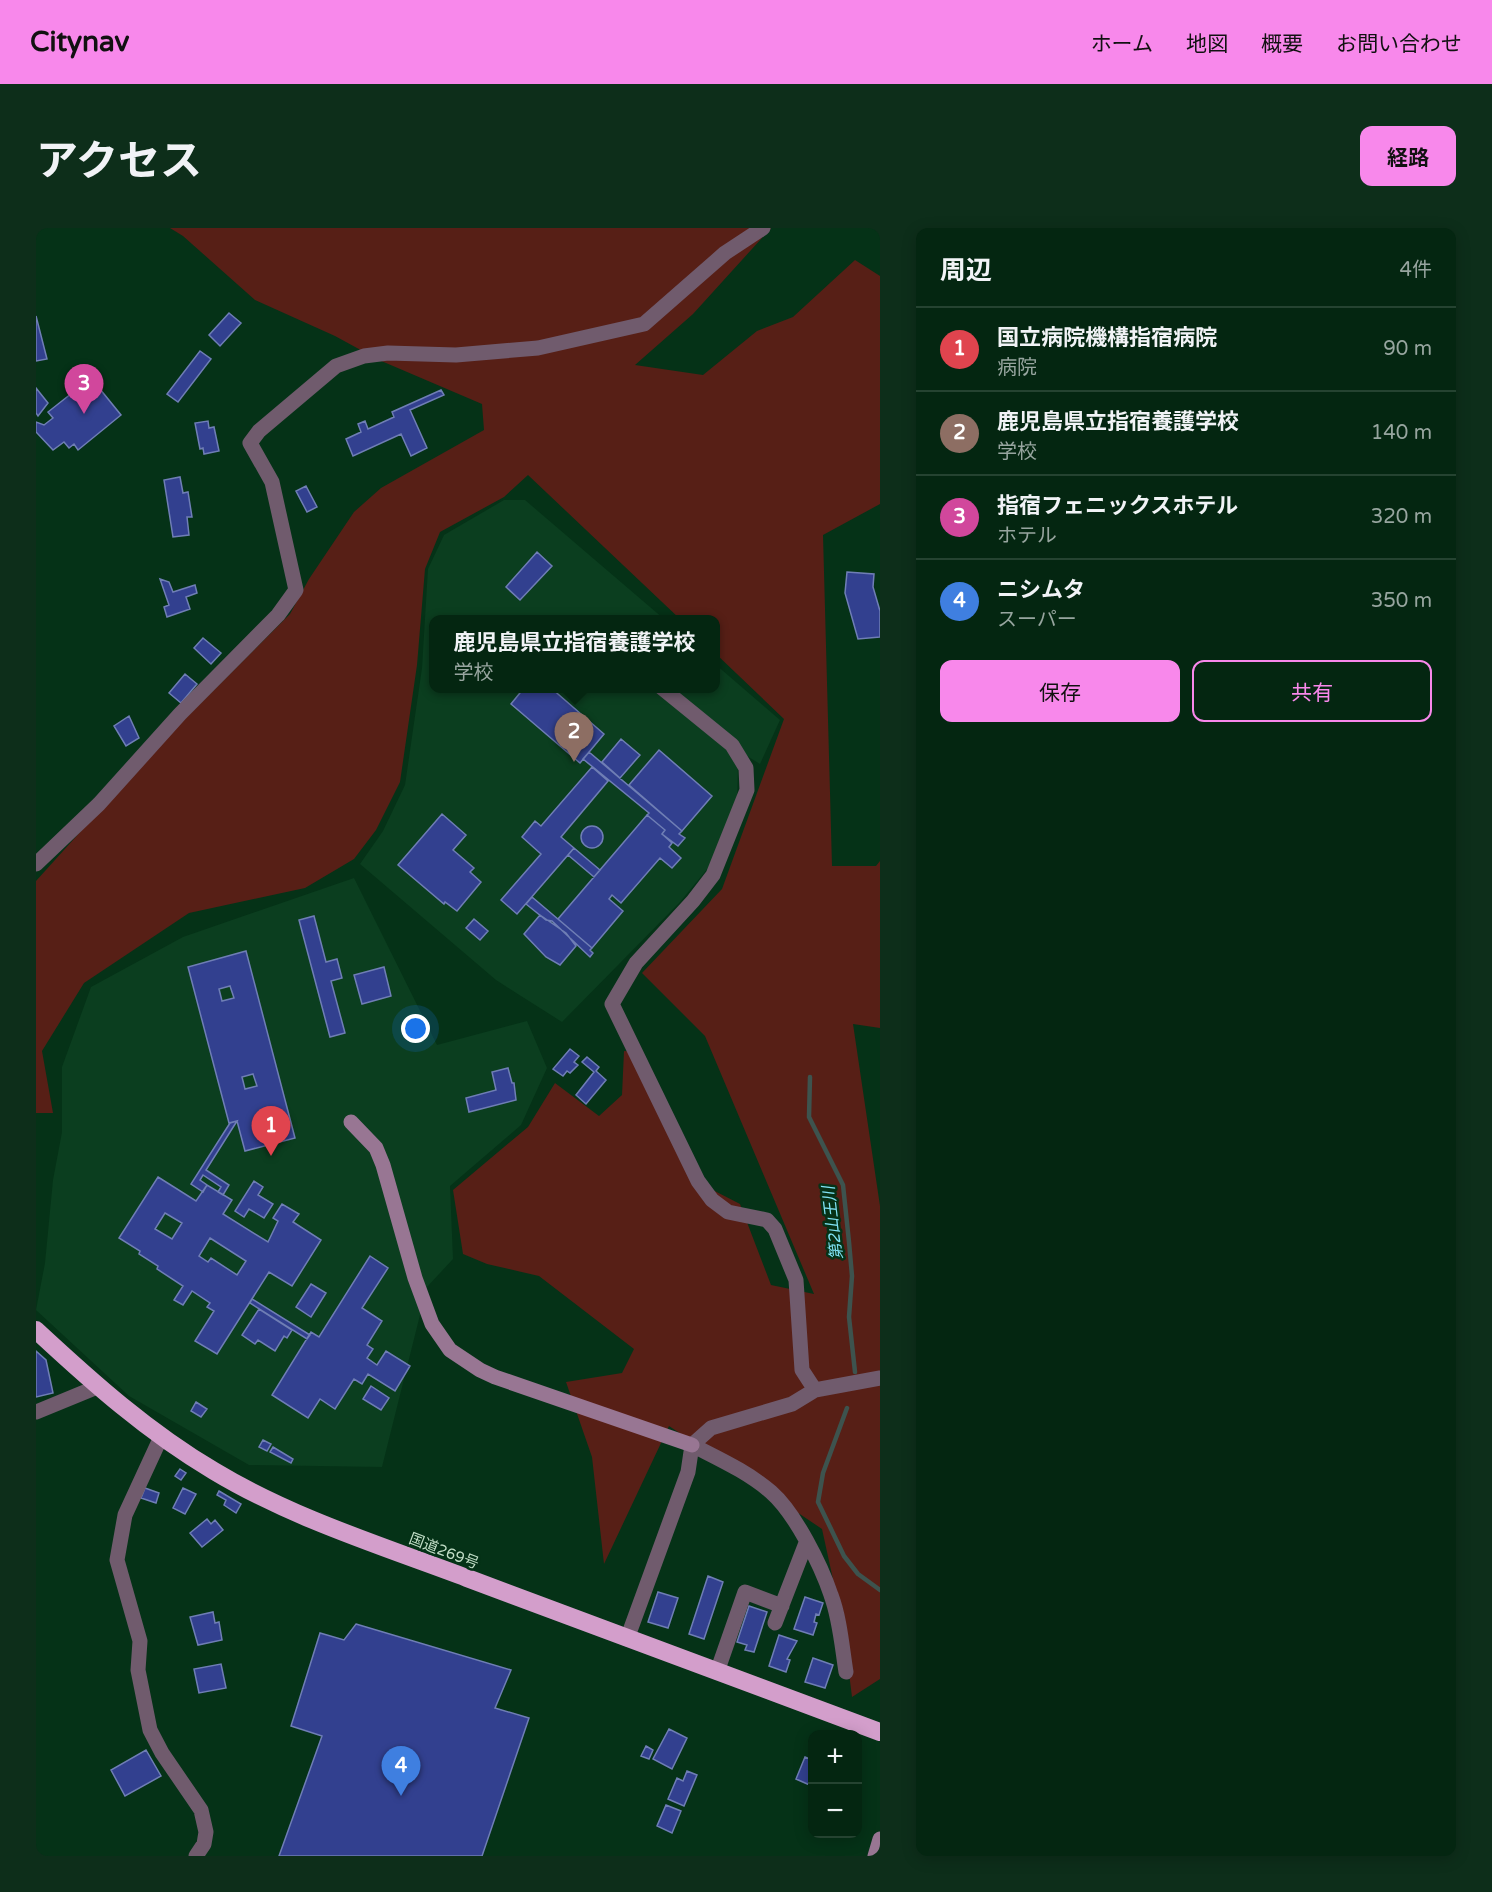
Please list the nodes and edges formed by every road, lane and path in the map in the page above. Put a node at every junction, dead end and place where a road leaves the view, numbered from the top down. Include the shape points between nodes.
1 (763, 228) edge
2 (668, 693) edge
3 (36, 864) edge
4 (351, 1122) dead end
5 (36, 1330) edge
6 (880, 1378) edge
7 (97, 1387) junction
8 (815, 1390) junction
9 (36, 1412) edge
10 (161, 1437) junction
11 (692, 1445) junction
12 (806, 1543) junction
13 (782, 1606) junction
14 (775, 1623) dead end
15 (627, 1639) junction
16 (717, 1672) junction
17 (846, 1672) dead end
18 (880, 1732) edge
19 (880, 1839) edge
20 (196, 1856) edge
21 (875, 1856) edge

1 - 3 street via 725,253 644,324 538,348 456,355 364,356 336,366 259,431 250,443 272,482 296,590 278,615 180,714 99,804
2 - 8 street via 732,746 746,768 747,790 713,875 636,963 612,1004 698,1181 711,1200 728,1212 767,1220 775,1229 796,1280 802,1370
4 - 11 street via 376,1148 414,1278 432,1324 450,1350 495,1377
5 - 7 highway, 国道269号
6 - 8 street
7 - 9 street
7 - 10 highway, 国道269号
8 - 11 street via 792,1404 711,1428
10 - 15 highway, 国道269号 via 214,1472 288,1509
10 - 20 street via 125,1515 117,1560 141,1641 138,1670 150,1731 201,1810 206,1832
11 - 12 street via 771,1492 783,1504
11 - 15 street via 687,1472
12 - 13 street
12 - 17 street via 832,1595
13 - 14 street
13 - 16 street via 745,1593
15 - 16 highway, 国道269号
16 - 18 highway, 国道269号
19 - 21 street

